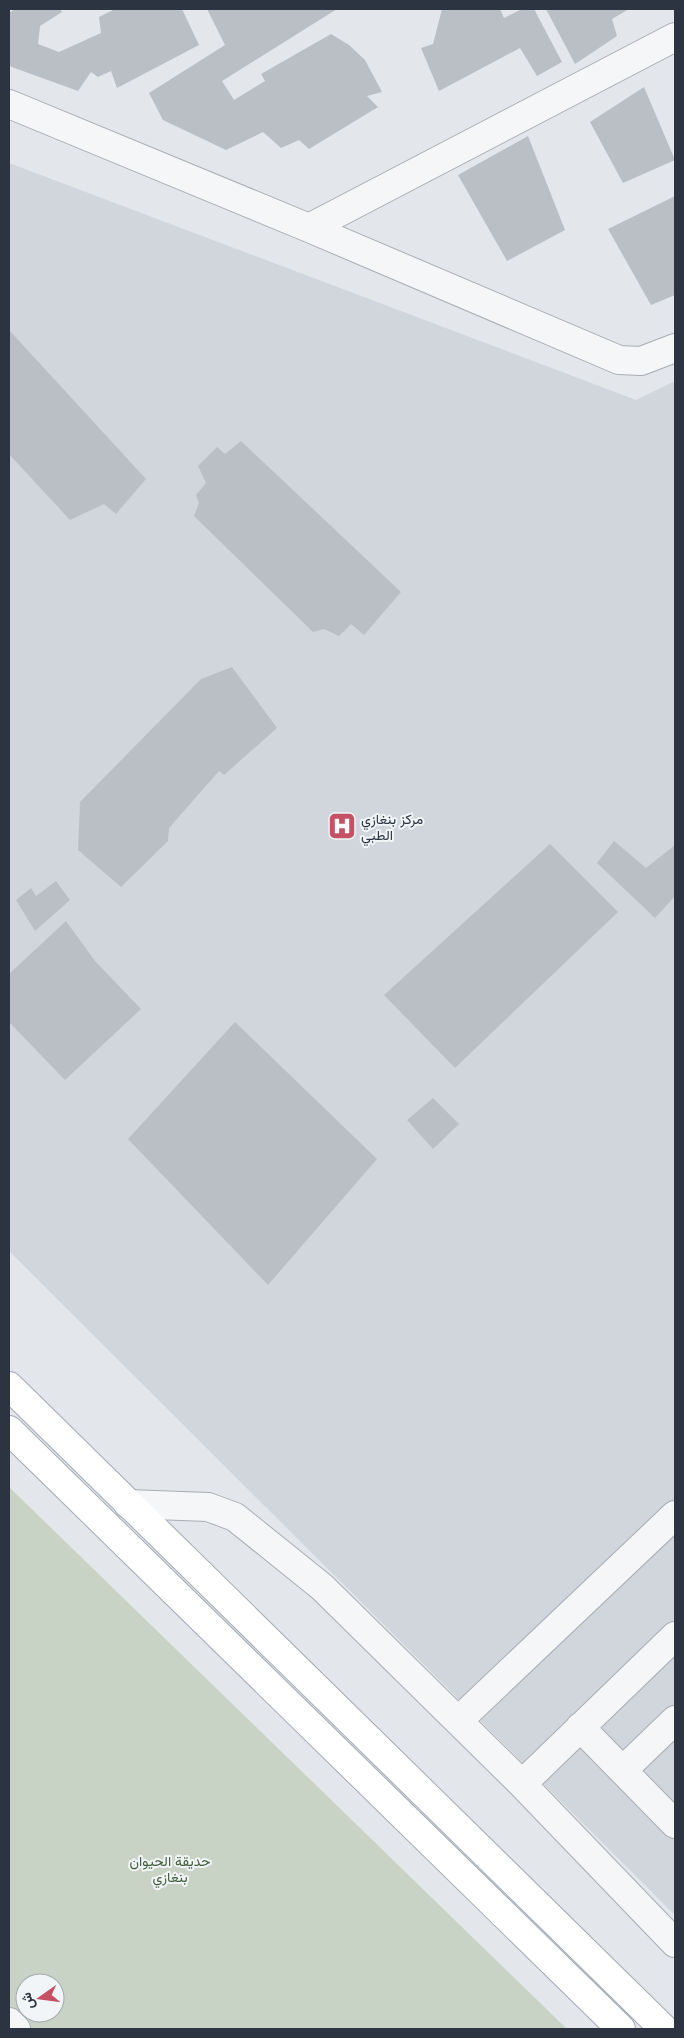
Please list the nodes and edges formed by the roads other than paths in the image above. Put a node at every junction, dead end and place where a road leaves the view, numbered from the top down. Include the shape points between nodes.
1 (675, 37) edge
2 (9, 104) edge
3 (309, 228) junction
4 (675, 348) edge
5 (9, 1386) edge
6 (9, 1430) edge
7 (128, 1504) junction
8 (675, 1514) edge
9 (675, 1636) edge
10 (675, 1720) edge
11 (458, 1721) junction
12 (580, 1727) junction
13 (623, 1770) junction
14 (522, 1784) junction
15 (675, 1824) edge
16 (675, 1943) edge
17 (9, 2022) edge
18 (16, 2029) edge
19 (621, 2029) edge
20 (664, 2029) edge

1 - 3 street
2 - 3 street
3 - 4 street via 619,360 641,361
5 - 7 main road
6 - 19 main road
7 - 11 street via 208,1506 235,1517 322,1587
7 - 20 main road
8 - 11 street
9 - 12 street
10 - 13 street
11 - 14 street
12 - 13 street
12 - 14 street
13 - 15 street
14 - 16 street
17 - 18 street

